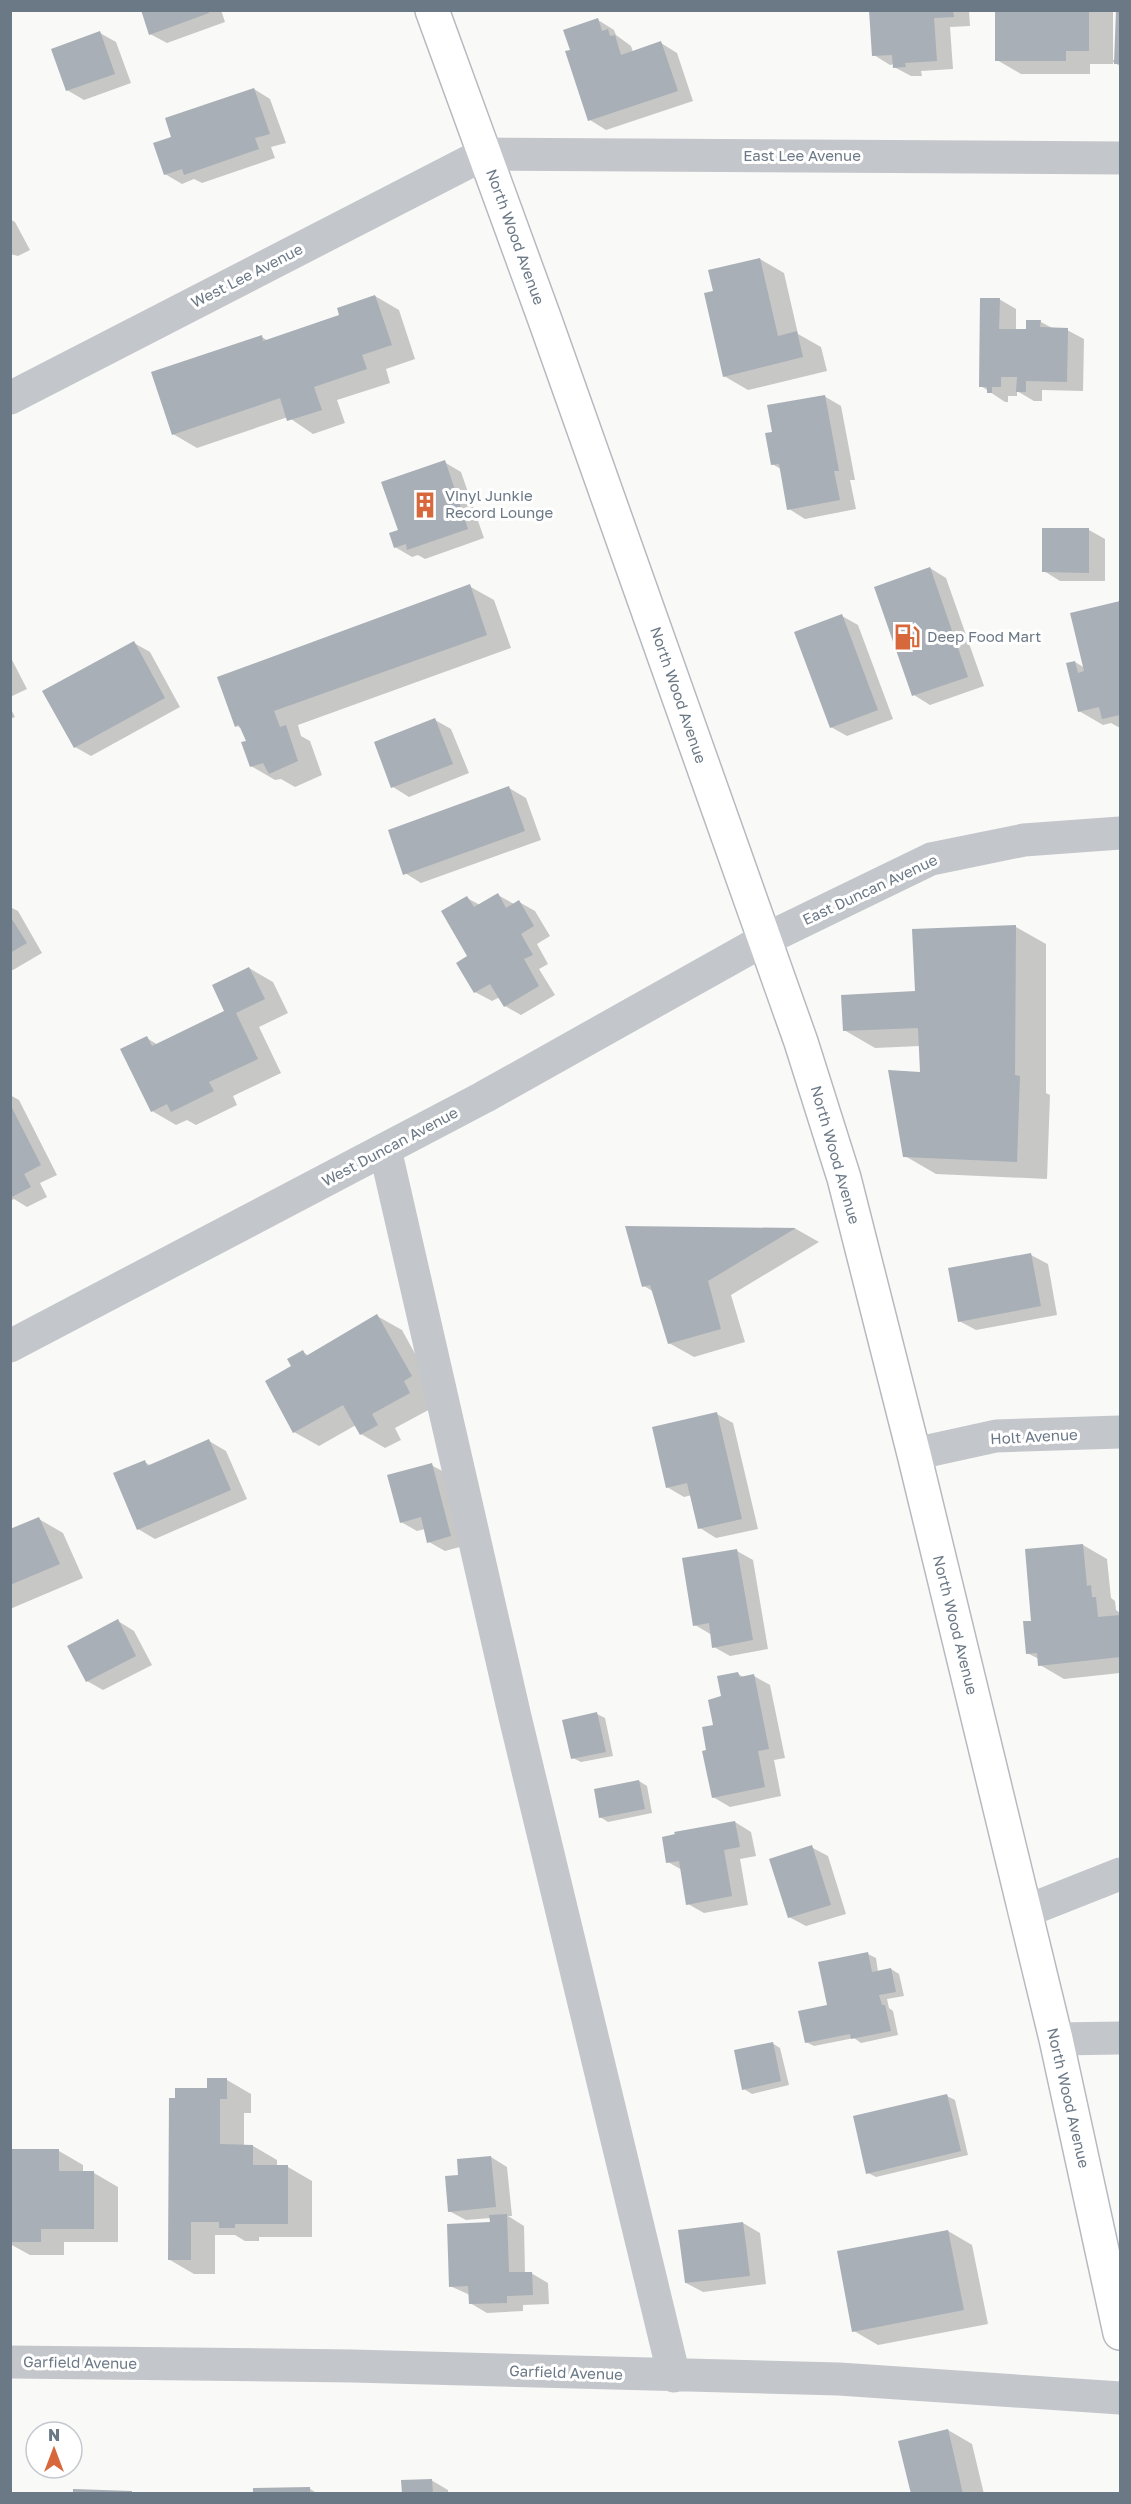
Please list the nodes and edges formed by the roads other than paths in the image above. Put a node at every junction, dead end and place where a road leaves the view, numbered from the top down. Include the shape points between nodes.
1 (432, 10) edge
2 (484, 154) junction
3 (1120, 158) edge
4 (10, 398) edge
5 (1120, 833) edge
6 (764, 940) junction
7 (385, 1149) junction
8 (10, 1346) edge
9 (1120, 1432) edge
10 (914, 1454) junction
11 (1120, 1874) edge
12 (1024, 1912) junction
13 (1120, 2038) edge
14 (1056, 2039) junction
15 (1120, 2333) edge
16 (10, 2362) edge
17 (674, 2376) junction
18 (1120, 2398) edge

1 - 2 main road, North Wood Avenue
2 - 3 street, East Lee Avenue
2 - 4 street, West Lee Avenue
2 - 6 main road, North Wood Avenue
5 - 6 street, East Duncan Avenue via 1024,840 931,859
6 - 7 street, West Duncan Avenue
6 - 10 main road, North Wood Avenue via 844,1178
7 - 8 street, West Duncan Avenue
7 - 17 street via 514,1717
9 - 10 street, Holt Avenue via 996,1436
10 - 12 main road, North Wood Avenue
11 - 12 street
12 - 14 main road, North Wood Avenue
13 - 14 street
14 - 15 main road, North Wood Avenue
16 - 17 street, Garfield Avenue
17 - 18 street, Garfield Avenue via 839,2379

